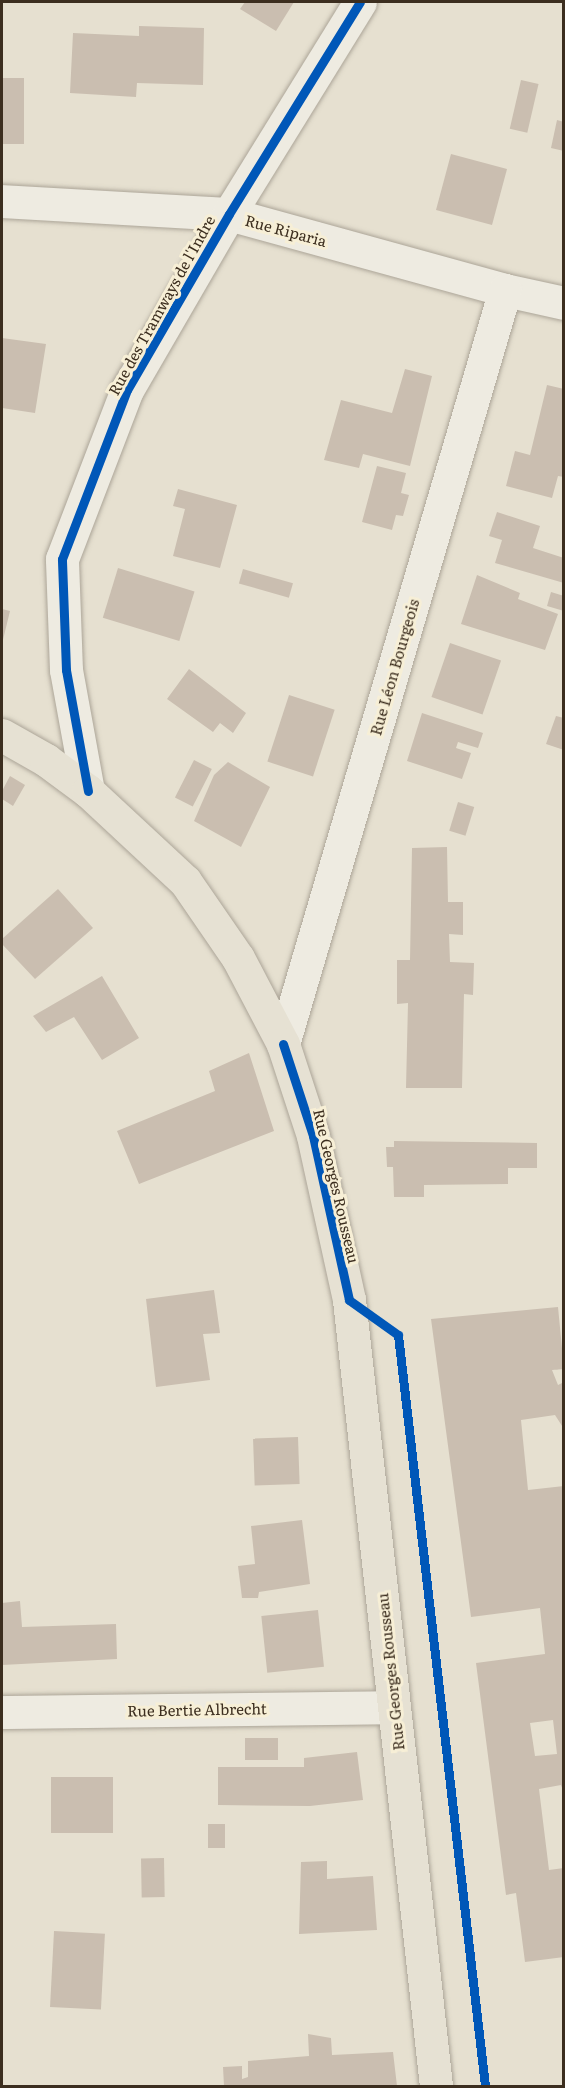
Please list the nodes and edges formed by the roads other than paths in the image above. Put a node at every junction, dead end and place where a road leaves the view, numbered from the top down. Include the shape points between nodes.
1 (360, 2) edge
2 (2, 201) edge
3 (229, 214) junction
4 (506, 290) junction
5 (564, 303) edge
6 (2, 735) edge
7 (88, 791) junction
8 (283, 1044) junction
9 (392, 1707) junction
10 (2, 1712) edge
11 (436, 2086) edge

1 - 3 street, Rue des Tramways de l'Indre
2 - 3 street, Rue Riparia
3 - 4 street, Rue Riparia
3 - 7 street, Rue des Tramways de l'Indre via 127,390 62,559 66,670
4 - 5 street, Rue Riparia
4 - 8 street, Rue Léon Bourgeois
6 - 7 main road, Rue Georges Rousseau via 46,760
7 - 8 main road, Rue Georges Rousseau via 185,881 238,958
8 - 9 main road, Rue Georges Rousseau via 313,1136 349,1300
9 - 10 street, Rue Bertie Albrecht
9 - 11 main road, Rue Georges Rousseau

